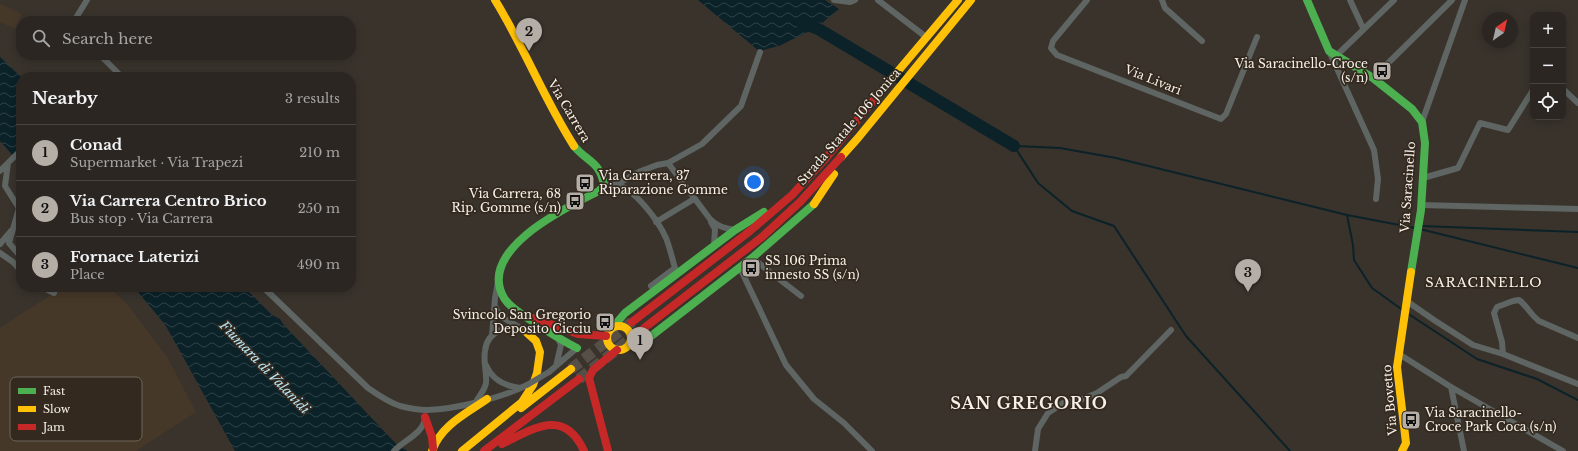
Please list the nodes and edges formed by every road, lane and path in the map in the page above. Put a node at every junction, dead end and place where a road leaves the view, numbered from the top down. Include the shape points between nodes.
1 (87, 0) edge
2 (495, 0) edge
3 (834, 0) edge
4 (855, 0) edge
5 (878, 0) edge
6 (958, 0) edge
7 (971, 0) edge
8 (1087, 0) edge
9 (1162, 0) edge
10 (1307, 0) edge
11 (1350, 0) edge
12 (1394, 0) edge
13 (1452, 0) edge
14 (1465, 0) edge
15 (77, 16) edge
16 (1364, 28) junction
17 (926, 37) junction
18 (1257, 37) dead end
19 (1202, 41) dead end
20 (760, 52) dead end
21 (1332, 54) junction
22 (105, 60) edge
23 (117, 72) edge
24 (1373, 78) junction
25 (1566, 92) edge
26 (1530, 95) edge
27 (1578, 103) edge
28 (1422, 122) junction
29 (858, 138) junction
30 (16, 155) edge
31 (8, 163) junction
32 (668, 163) junction
33 (0, 171) edge
34 (1423, 178) junction
35 (617, 184) junction
36 (604, 185) junction
37 (792, 195) junction
38 (694, 199) junction
39 (1376, 199) dead end
40 (16, 203) edge
41 (1421, 207) junction
42 (1578, 209) edge
43 (16, 217) edge
44 (710, 219) junction
45 (656, 222) junction
46 (12, 230) junction
47 (735, 230) junction
48 (0, 244) edge
49 (714, 246) junction
50 (16, 251) edge
51 (0, 253) edge
52 (752, 258) junction
53 (16, 265) edge
54 (740, 268) junction
55 (498, 282) junction
56 (651, 286) dead end
57 (268, 292) edge
58 (801, 296) dead end
59 (495, 298) junction
60 (1408, 304) junction
61 (522, 314) junction
62 (632, 322) tunnel mouth
63 (1405, 322) joint
64 (612, 328) junction
65 (1171, 330) dead end
66 (525, 331) junction
67 (639, 332) tunnel mouth
68 (576, 334) junction
69 (492, 336) junction
70 (606, 336) junction
71 (593, 337) junction
72 (558, 338) junction
73 (1578, 338) edge
74 (631, 342) junction
75 (577, 348) junction
76 (617, 350) junction
77 (1399, 354) junction
78 (1503, 354) junction
79 (485, 362) junction
80 (555, 368) junction
81 (571, 369) tunnel mouth
82 (579, 379) tunnel mouth
83 (1578, 384) edge
84 (524, 387) junction
85 (1451, 387) junction
86 (487, 399) junction
87 (476, 402) junction
88 (425, 414) junction
89 (1406, 442) junction
90 (432, 450) edge
91 (394, 451) edge
92 (462, 451) edge
93 (484, 451) edge
94 (489, 451) edge
95 (584, 451) edge
96 (608, 451) edge
97 (872, 451) edge
98 (1035, 451) edge
99 (1402, 451) edge
100 (1408, 451) edge
101 (1464, 451) edge
102 (1563, 451) edge

1 - 15 street
2 - 36 main road, Via Carrera via 510,22 551,107 575,147 599,168
3 - 4 street
5 - 17 street
6 - 17 main road, Strada Statale 106 Jonica
7 - 29 main road, Strada Statale 106 Jonica
8 - 18 street, Via Livari via 1053,41 1051,48 1057,55 1221,119 1226,114
9 - 19 street via 1165,8
10 - 21 main road via 1318,29
11 - 16 street
12 - 16 street
13 - 24 street
14 - 28 street
16 - 21 street
17 - 37 main road, Strada Statale 106 Jonica via 859,120
20 - 32 street via 741,106 702,144
21 - 24 main road
21 - 39 street via 1374,150 1378,179
22 - 23 street
24 - 28 main road via 1412,109
25 - 27 street
26 - 34 street via 1508,130 1480,123 1458,168
28 - 34 main road, Via Saracinello via 1425,143
29 - 52 main road via 814,204
29 - 67 main road, Strada Statale 106 Jonica via 800,202 762,237
30 - 31 street
31 - 33 street
31 - 40 street via 5,186
32 - 35 street via 641,171
32 - 38 street
34 - 41 main road, Via Saracinello
35 - 36 street
35 - 45 street via 631,192
36 - 55 main road via 599,191 555,213 521,238 504,262
37 - 47 main road
37 - 62 main road, Strada Statale 106 Jonica via 750,231
38 - 44 street
38 - 45 street
41 - 42 street
41 - 60 main road, Via Saracinello
43 - 46 street
44 - 47 street via 716,225
44 - 49 street via 715,229
45 - 56 street via 666,238 675,268
46 - 48 street
46 - 50 street via 9,243
47 - 49 main road
49 - 64 main road via 625,313
51 - 53 street
52 - 54 main road
52 - 58 street
54 - 74 main road via 646,340
54 - 97 street via 786,365 814,398
55 - 59 street
55 - 61 main road via 504,298
57 - 88 street via 368,388 383,398
59 - 66 street via 496,310 500,316
59 - 69 street
60 - 63 main road, Via Saracinello
60 - 78 street via 1474,345
61 - 68 main road
61 - 72 main road
63 - 77 main road, Via Bovetto
64 - 70 main road
64 - 74 main road via 626,328
65 - 98 street via 1126,376 1097,393 1063,403 1048,414 1038,429
66 - 69 street via 508,328 499,330
66 - 92 main road via 536,341 540,352 533,385 522,402
68 - 71 main road
68 - 75 main road via 579,340
69 - 79 street via 485,347
70 - 71 main road
70 - 76 main road via 607,343
71 - 75 main road
72 - 75 main road
72 - 80 street via 561,345
73 - 78 street via 1539,321 1523,303 1519,300 1513,301 1497,307 1494,313
74 - 76 main road via 625,349
75 - 80 street
76 - 96 main road via 612,357 594,368 589,378
77 - 85 street
77 - 89 main road, Via Bovetto via 1397,367
78 - 83 street
79 - 84 street via 491,374 503,384
79 - 87 street via 486,384
80 - 84 street, bridge
81 - 92 main road
82 - 93 main road
84 - 86 street
85 - 101 street
85 - 102 street
86 - 87 street
86 - 90 main road via 442,430
87 - 88 street
88 - 90 main road via 432,437
88 - 91 street via 424,423 417,432
89 - 99 main road, Via Bovetto
89 - 100 street
94 - 95 main road via 536,427 547,425 559,426 570,431

